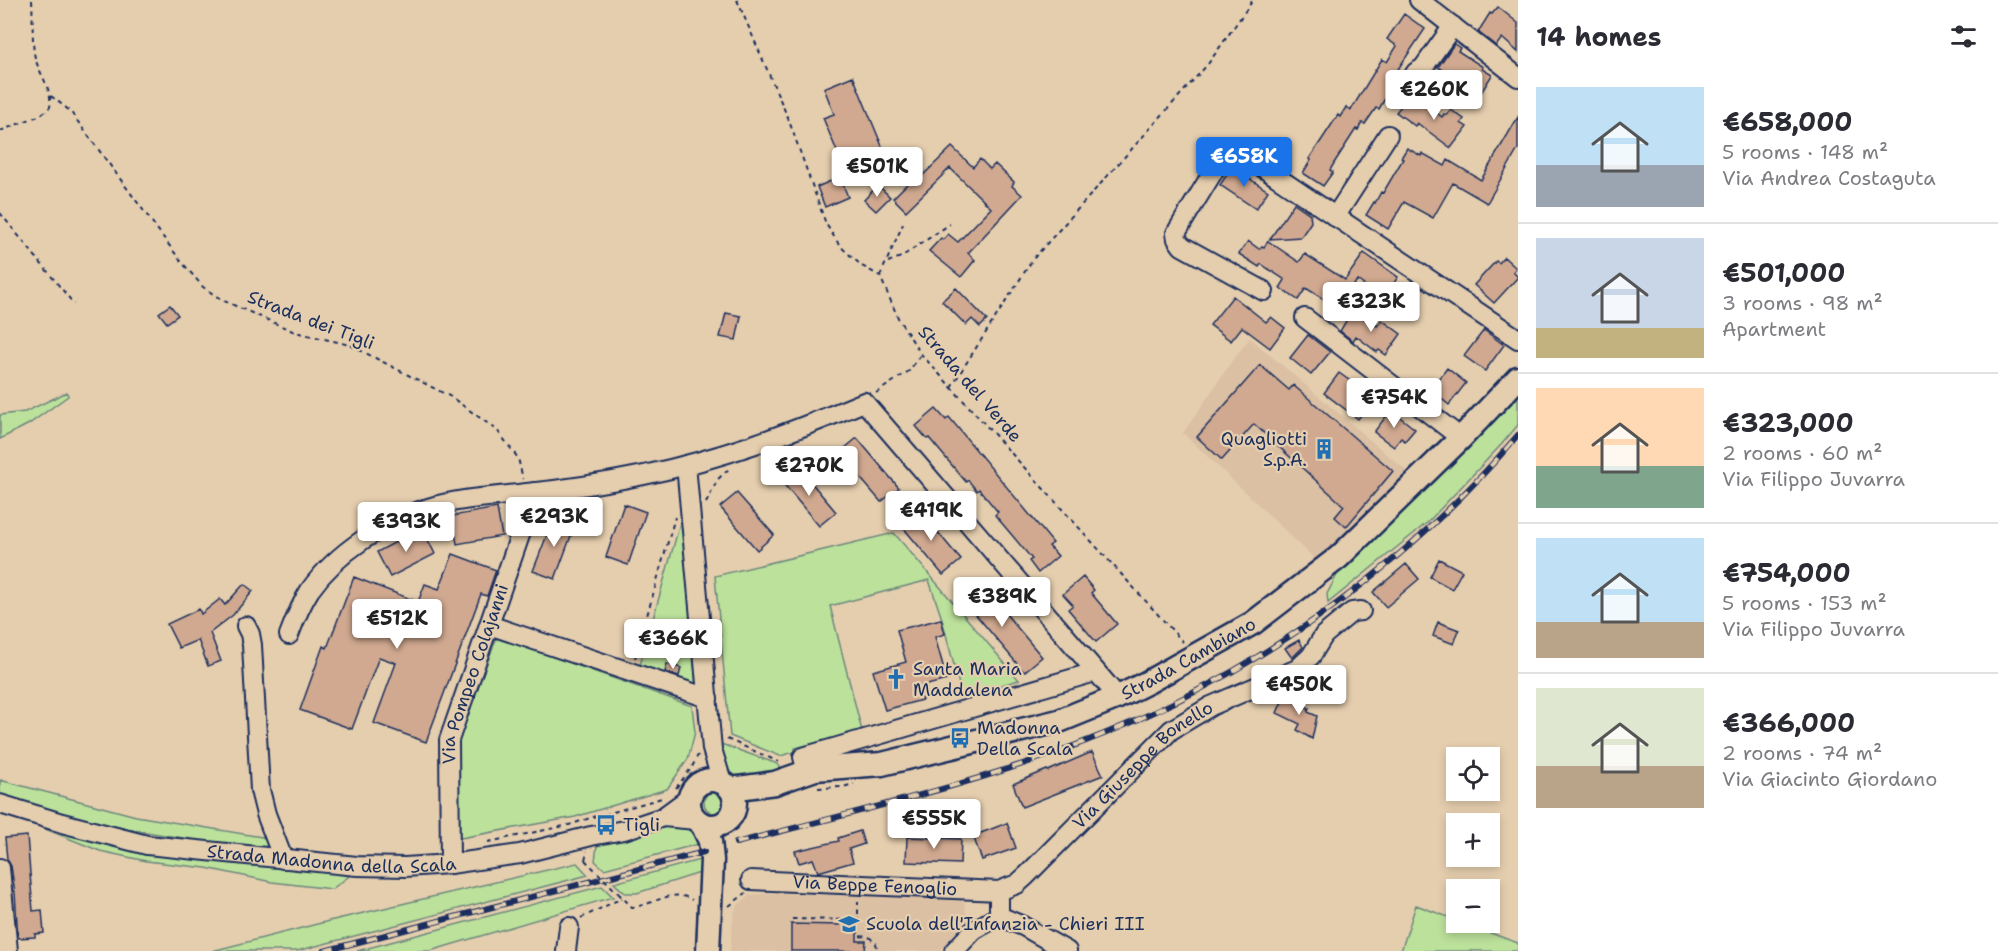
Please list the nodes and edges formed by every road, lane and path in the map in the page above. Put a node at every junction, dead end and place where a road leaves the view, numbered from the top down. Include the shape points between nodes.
1 (32, 0) edge
2 (737, 0) edge
3 (1253, 0) edge
4 (1419, 0) edge
5 (1453, 26) junction
6 (1518, 77) edge
7 (1401, 95) dead end
8 (51, 96) junction
9 (0, 131) edge
10 (1388, 135) dead end
11 (0, 213) edge
12 (1335, 217) junction
13 (903, 224) dead end
14 (950, 225) dead end
15 (888, 262) junction
16 (880, 276) junction
17 (1264, 291) dead end
18 (74, 304) dead end
19 (1305, 318) dead end
20 (1518, 339) edge
21 (921, 354) junction
22 (1518, 378) edge
23 (951, 387) junction
24 (864, 402) junction
25 (1461, 438) junction
26 (686, 465) junction
27 (732, 467) dead end
28 (531, 493) junction
29 (690, 506) junction
30 (1361, 611) dead end
31 (489, 625) junction
32 (246, 626) dead end
33 (289, 635) dead end
34 (1193, 658) junction
35 (631, 672) junction
36 (1095, 672) junction
37 (1118, 697) junction
38 (708, 698) junction
39 (712, 746) junction
40 (807, 772) junction
41 (778, 774) junction
42 (724, 796) junction
43 (689, 798) junction
44 (0, 804) edge
45 (596, 816) junction
46 (663, 817) junction
47 (699, 822) junction
48 (591, 836) junction
49 (488, 842) dead end
50 (283, 859) junction
51 (585, 860) dead end
52 (450, 864) junction
53 (0, 868) edge
54 (751, 880) dead end
55 (999, 891) junction
56 (858, 896) dead end
57 (623, 898) junction
58 (696, 904) dead end
59 (999, 916) junction
60 (792, 919) dead end
61 (858, 920) junction
62 (569, 927) joint
63 (8, 951) edge
64 (566, 951) edge
65 (708, 951) edge
66 (720, 951) edge
67 (877, 951) edge
68 (954, 951) edge
69 (1067, 951) edge

1 - 8 path, Strada dei Tigli via 34,52
2 - 16 path via 788,118 826,224 840,246
3 - 23 path via 1208,64 1033,259
4 - 5 street
5 - 6 street
5 - 7 street
8 - 9 path via 50,107 41,115
8 - 28 path, Strada dei Tigli via 70,111 203,287 222,300 295,332 350,345 451,397 497,430 518,458
10 - 12 street
11 - 18 path
12 - 17 street via 1239,151 1224,154 1176,233 1177,239 1182,246
12 - 20 street
13 - 15 path
14 - 15 path
15 - 16 path
16 - 21 path, Strada del Verde via 899,320
19 - 25 street
21 - 23 path, Strada del Verde
21 - 24 path via 909,371
22 - 25 main road, Strada Cambiano
23 - 34 path, Strada del Verde via 1168,625
24 - 26 street via 769,441
24 - 36 street
25 - 34 main road, Strada Cambiano via 1339,557 1253,623
26 - 28 street
26 - 29 street
27 - 29 path via 718,479 705,504
28 - 31 street, Via Pompeo Colajanni
28 - 33 street via 437,506 377,531 320,578 303,602
29 - 35 path via 678,508
29 - 38 street
30 - 55 street, Via Giuseppe Bonello via 1352,612 1324,635 1297,669 1211,706 1171,730 1026,876
31 - 35 street
31 - 52 street, Via Pompeo Colajanni via 449,740
32 - 50 street via 252,645 260,790
34 - 37 main road, Strada Cambiano
35 - 38 street
36 - 37 street
36 - 40 street via 803,757
37 - 40 main road, Strada Cambiano via 1059,721 925,755
38 - 39 street
39 - 41 path
39 - 42 street
39 - 45 path via 671,794
40 - 41 main road, Strada Cambiano
41 - 42 main road, Strada Cambiano
42 - 43 main road via 695,786
42 - 47 main road, Strada Cambiano via 710,826
42 - 66 main road
43 - 46 street
43 - 47 main road via 689,806
44 - 50 street, Strada Madonna della Scala via 147,845
45 - 48 path
45 - 49 path
46 - 47 street
46 - 48 street, Strada Madonna della Scala
47 - 65 main road via 710,841 712,860
48 - 52 street, Strada Madonna della Scala via 520,854
50 - 52 street, Strada Madonna della Scala via 357,866
51 - 57 path, bridge
53 - 63 street
54 - 55 street, Via Beppe Fenoglio
55 - 59 street
56 - 61 path
57 - 58 path via 632,907 677,894
57 - 62 path
59 - 68 street via 974,930
59 - 69 street
60 - 61 path
61 - 67 path via 858,936 869,937 876,943
62 - 64 street

